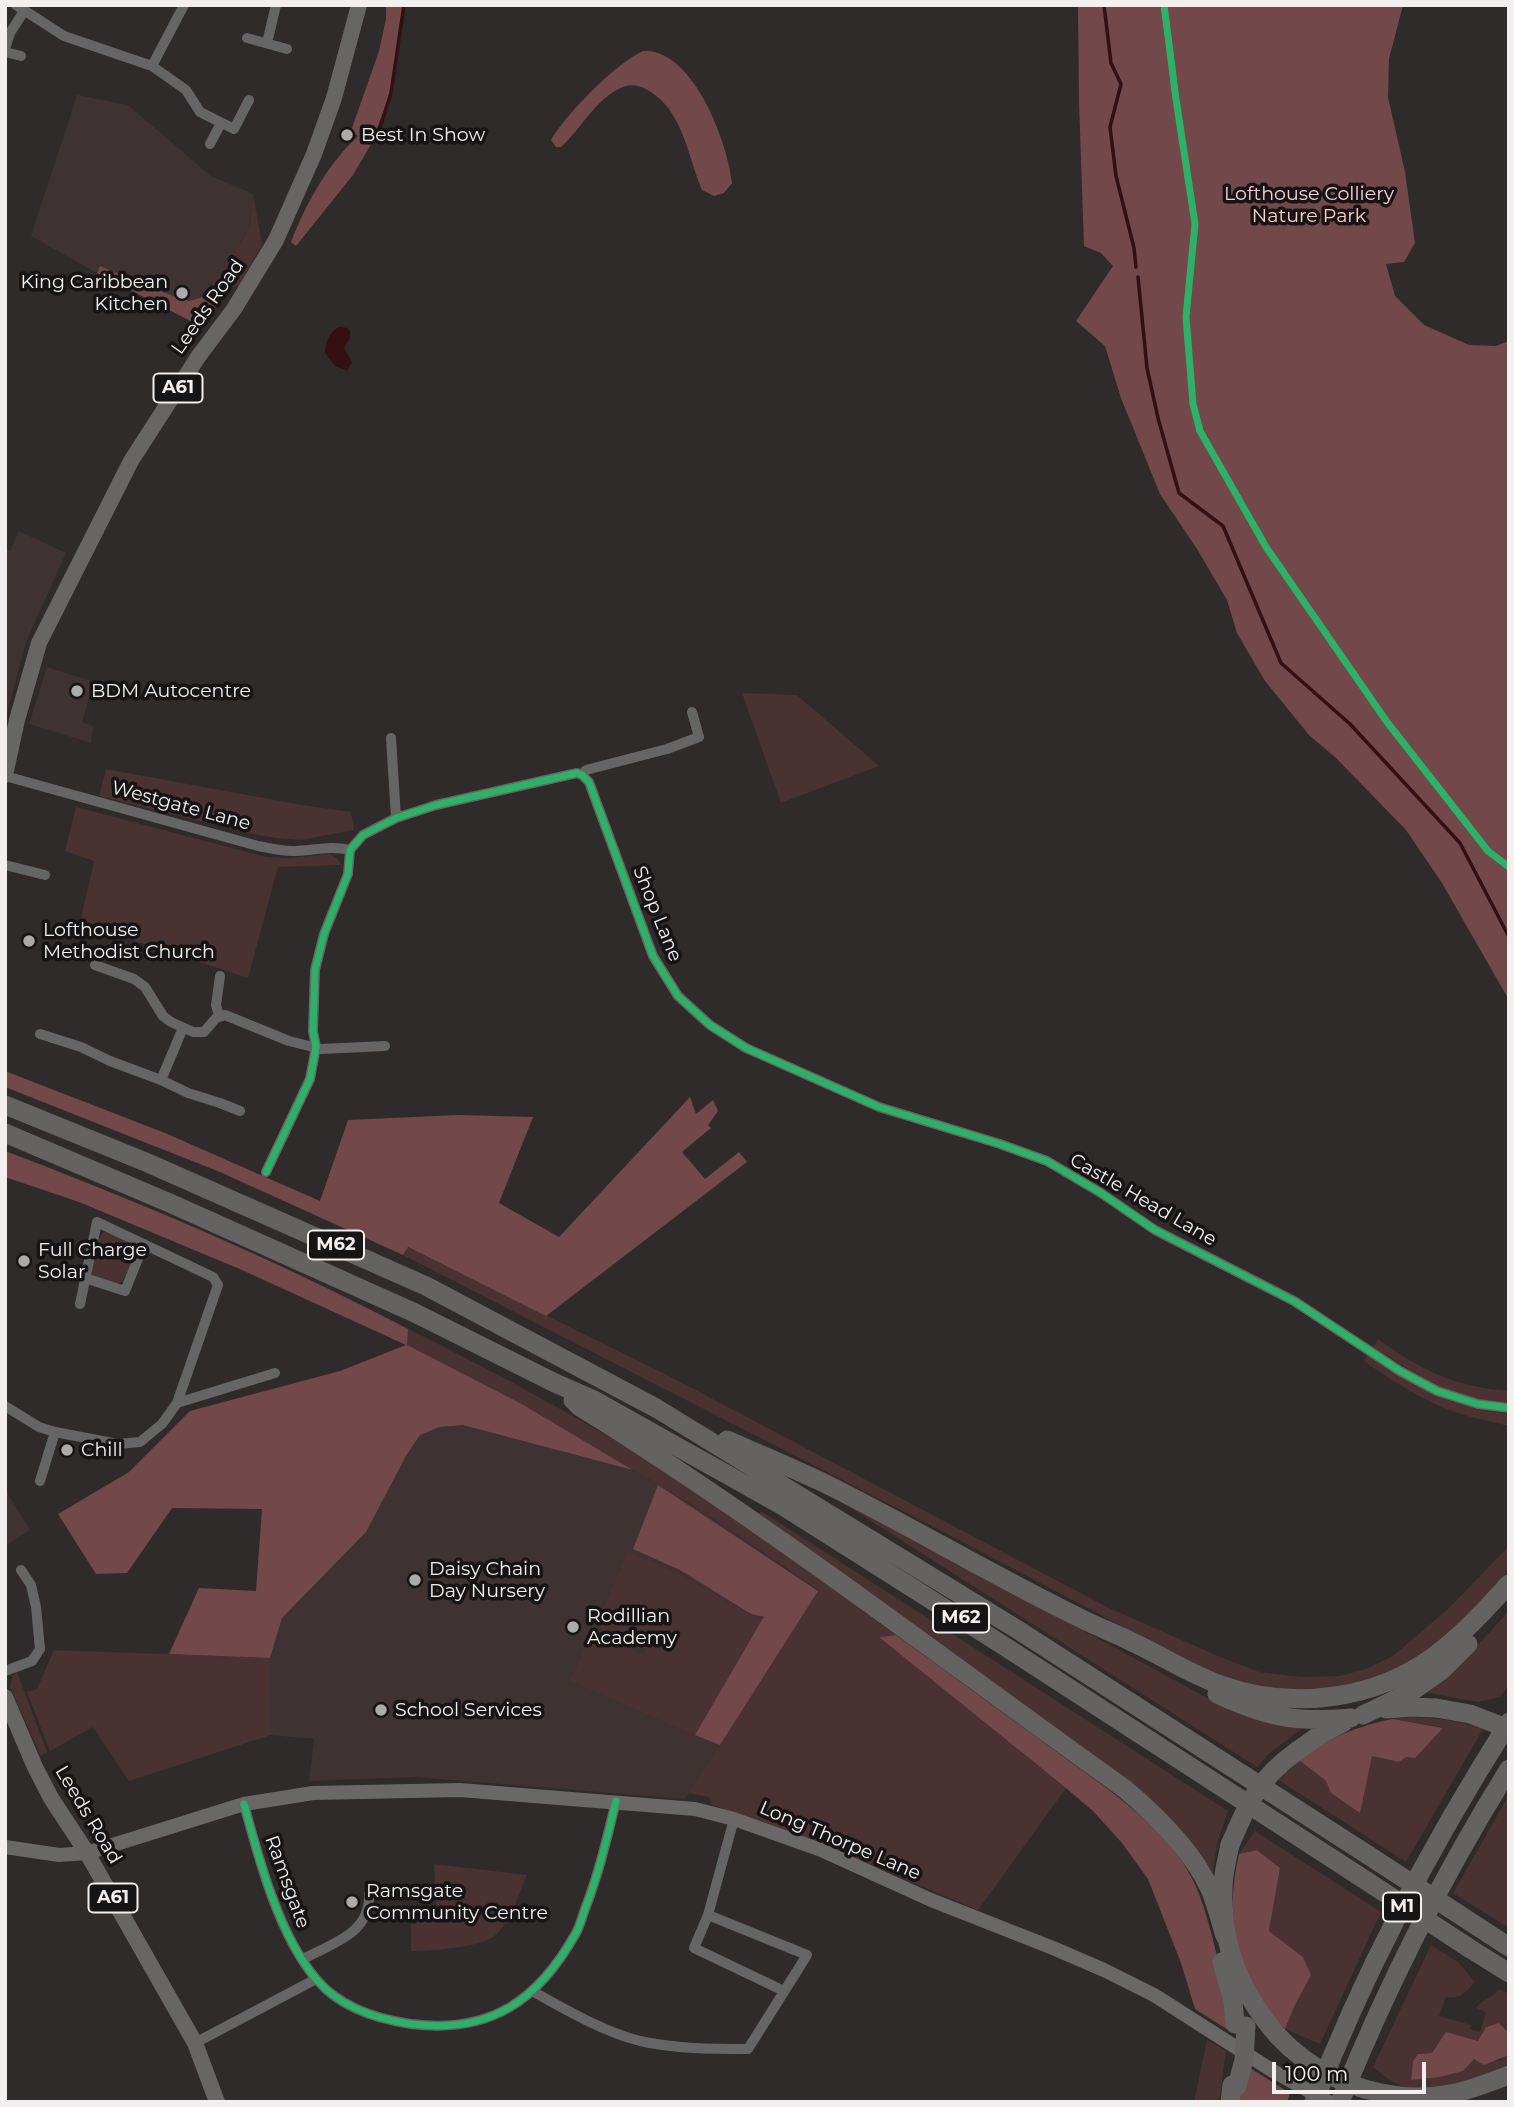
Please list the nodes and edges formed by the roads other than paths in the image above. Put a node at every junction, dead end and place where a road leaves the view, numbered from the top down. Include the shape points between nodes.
1 (184, 5) edge
2 (276, 5) edge
3 (359, 5) edge
4 (20, 8) edge
5 (247, 38) dead end
6 (267, 43) junction
7 (287, 49) dead end
8 (5, 51) edge
9 (20, 56) dead end
10 (152, 66) junction
11 (249, 100) dead end
12 (221, 122) junction
13 (210, 144) dead end
14 (692, 712) dead end
15 (391, 738) dead end
16 (577, 774) junction
17 (5, 776) edge
18 (396, 817) junction
19 (350, 850) junction
20 (5, 865) edge
21 (45, 875) dead end
22 (95, 965) dead end
23 (219, 976) dead end
24 (219, 1016) junction
25 (183, 1028) junction
26 (40, 1034) dead end
27 (385, 1046) dead end
28 (316, 1047) junction
29 (746, 1048) joint
30 (161, 1080) junction
31 (5, 1105) edge
32 (240, 1111) dead end
33 (5, 1133) edge
34 (266, 1172) dead end
35 (144, 1244) junction
36 (85, 1278) junction
37 (80, 1304) dead end
38 (275, 1373) dead end
39 (555, 1383) junction
40 (177, 1403) junction
41 (5, 1406) edge
42 (656, 1408) junction
43 (1509, 1408) edge
44 (55, 1432) junction
45 (40, 1481) dead end
46 (21, 1570) dead end
47 (1509, 1584) edge
48 (1509, 1600) edge
49 (1082, 1619) junction
50 (5, 1671) edge
51 (5, 1697) edge
52 (1357, 1716) junction
53 (1509, 1722) edge
54 (1509, 1729) edge
55 (1509, 1769) edge
56 (616, 1801) junction
57 (244, 1804) junction
58 (734, 1819) junction
59 (5, 1847) edge
60 (87, 1853) junction
61 (1190, 1858) junction
62 (388, 1893) dead end
63 (708, 1915) junction
64 (1225, 1936) junction
65 (1509, 1947) edge
66 (303, 1959) junction
67 (1509, 1973) edge
68 (316, 1979) junction
69 (1242, 1983) junction
70 (532, 1991) junction
71 (784, 1991) junction
72 (1241, 2025) junction
73 (195, 2043) junction
74 (1509, 2075) edge
75 (1509, 2081) edge
76 (1488, 2083) junction
77 (1233, 2094) edge
78 (1453, 2098) edge
79 (217, 2102) edge
80 (1314, 2102) edge
81 (1329, 2102) edge
82 (1340, 2102) edge

1 - 10 street
2 - 6 street
3 - 17 main road, Leeds Road / A61 via 334,98 276,240 131,461 39,642
4 - 8 street
4 - 10 street via 64,36
5 - 6 street
6 - 7 street
8 - 9 street
10 - 12 street via 186,89 200,112
11 - 12 street via 234,129
12 - 13 street
14 - 16 street via 699,737
15 - 18 street
16 - 18 street
16 - 29 street, Shop Lane via 589,782 653,956 678,996 710,1025
17 - 19 street, Westgate Lane via 258,846
18 - 19 street via 363,835
19 - 28 street via 348,874 315,970
20 - 21 street
22 - 25 street via 134,979 163,1016
23 - 24 street
24 - 25 street via 204,1032
24 - 28 street
25 - 30 street
26 - 30 street
27 - 28 street
28 - 34 street via 310,1079
29 - 43 street, Castle Head Lane via 879,1107 1047,1161 1155,1230 1294,1301 1437,1391
30 - 32 street
31 - 42 highway, M62 via 426,1286
33 - 39 highway, M62 via 403,1308
35 - 36 street via 125,1291
35 - 36 street via 97,1222
35 - 40 street via 213,1277 218,1285
36 - 37 street
38 - 40 street
39 - 61 highway via 580,1406 824,1569 1125,1788 1149,1808
39 - 67 highway, M62, bridge via 594,1400 783,1506
40 - 44 street via 162,1424 140,1442 118,1444
41 - 44 street
42 - 49 highway, M62 via 824,1483
42 - 65 highway, M62, bridge via 1015,1628
44 - 45 street
46 - 50 street via 31,1585 40,1649 32,1661
47 - 49 highway via 1436,1656 1366,1690 1301,1699 1258,1696 1222,1686
48 - 52 highway via 1442,1670 1410,1692
49 - 52 highway via 1168,1670 1271,1716 1301,1720
51 - 60 main road, Leeds Road / A61 via 51,1798
52 - 54 highway, bridge via 1390,1708 1436,1709 1470,1714
52 - 64 highway, bridge via 1321,1734 1279,1764 1243,1813 1230,1844 1223,1886
53 - 80 highway, M1 via 1405,1900
55 - 82 highway, M1 via 1414,1938
56 - 57 main road, Long Thorpe Lane via 437,1790 313,1793
56 - 58 main road, Long Thorpe Lane via 695,1809
56 - 70 street, Ramsgate via 598,1876 576,1932
57 - 60 main road, Long Thorpe Lane
57 - 66 street, Ramsgate via 280,1916
58 - 63 street
58 - 81 main road, Long Thorpe Lane, bridge via 821,1850 1104,1970
59 - 60 main road, Long Thorpe Lane via 51,1854
60 - 73 main road, Leeds Road / A61
61 - 64 highway via 1210,1889
61 - 72 highway
62 - 66 street via 369,1894 370,1906 359,1927
63 - 71 street via 694,1948
63 - 71 street via 807,1955
64 - 69 highway
66 - 68 street, Ramsgate
68 - 70 street, Ramsgate via 353,2007 424,2025 475,2023 498,2015
68 - 73 street
69 - 72 highway
69 - 78 highway, bridge via 1278,2036 1309,2064 1337,2080 1366,2091
70 - 71 street via 581,2018 638,2040 691,2049 748,2049
72 - 77 highway, bridge via 1244,2060
73 - 79 main road, Leeds Road / A61
74 - 76 highway
75 - 76 highway
76 - 78 highway

